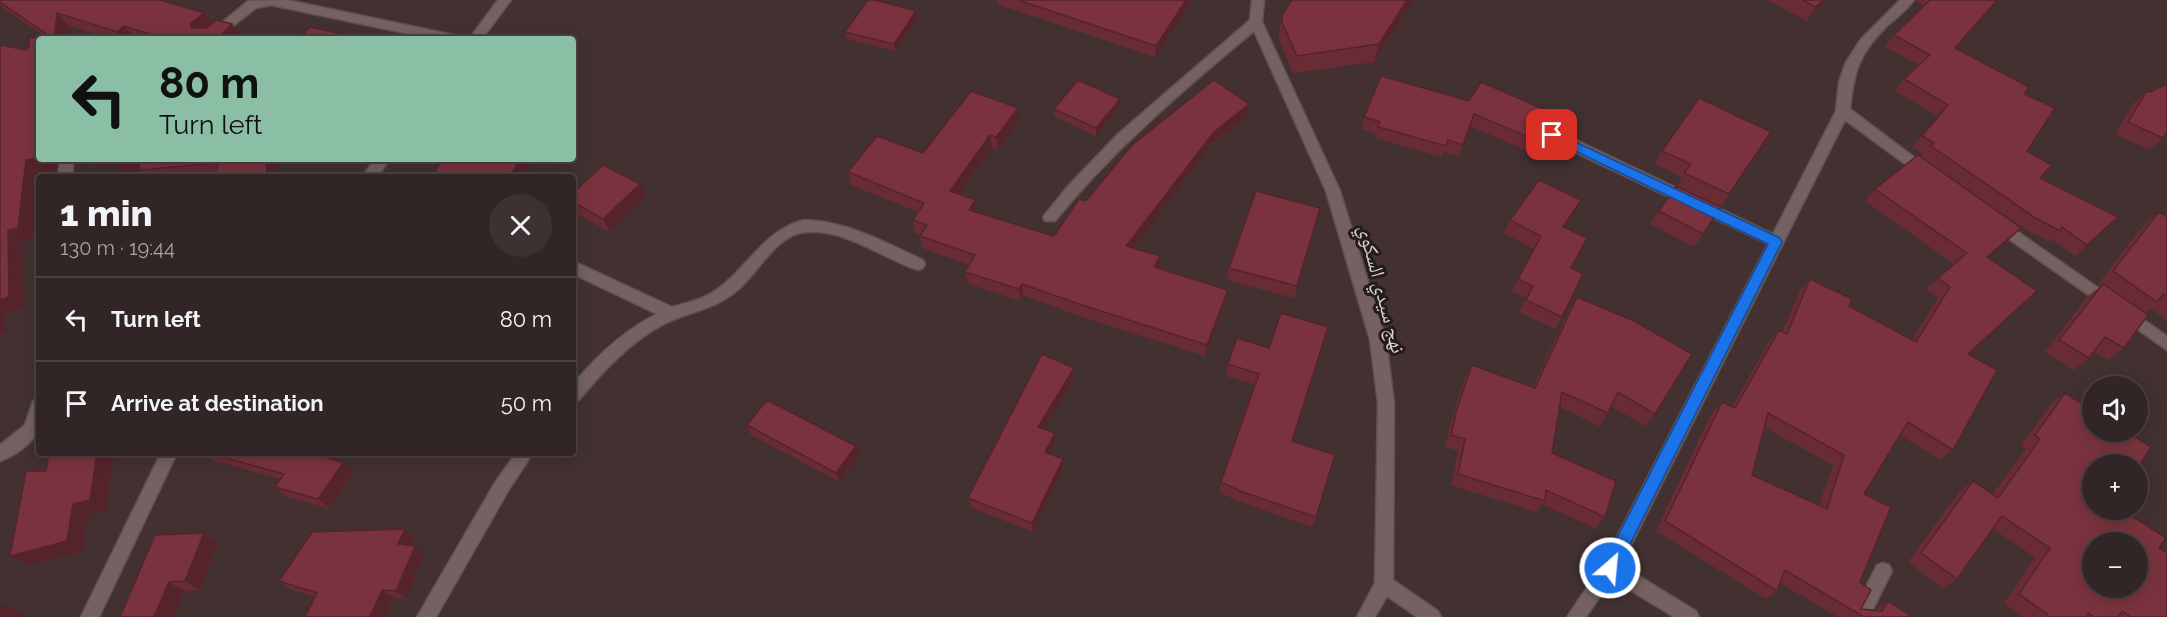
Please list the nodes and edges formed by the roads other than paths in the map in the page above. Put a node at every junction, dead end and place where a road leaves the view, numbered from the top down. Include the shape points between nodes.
1 (505, 0) edge
2 (1243, 0) edge
3 (1908, 0) edge
4 (1257, 2) edge
5 (1256, 21) junction
6 (212, 36) edge
7 (440, 36) edge
8 (477, 36) edge
9 (1843, 111) junction
10 (1552, 135) edge
11 (381, 162) edge
12 (371, 174) edge
13 (1940, 181) edge
14 (1988, 216) edge
15 (1050, 217) dead end
16 (1776, 242) junction
17 (918, 264) dead end
18 (576, 268) edge
19 (672, 314) junction
20 (2167, 344) edge
21 (576, 390) edge
22 (36, 423) edge
23 (0, 454) edge
24 (168, 456) edge
25 (523, 456) edge
26 (1610, 568) junction
27 (1883, 571) dead end
28 (1384, 584) junction
29 (90, 617) edge
30 (427, 617) edge
31 (1366, 617) edge
32 (1432, 617) edge
33 (1576, 617) edge
34 (1690, 617) edge
35 (1860, 617) edge

1 - 8 street
2 - 4 street
3 - 9 street via 1853,58
4 - 5 street, نهج سيدي السكوي
5 - 15 street via 1134,127 1077,183
5 - 28 street, نهج سيدي السكوي via 1333,191 1378,340 1386,403
6 - 7 street via 252,4 271,1
9 - 13 street
9 - 16 street
10 - 16 street
11 - 12 street
14 - 20 street
16 - 26 street
17 - 19 street via 867,241 822,227 790,229 720,296
18 - 19 street
19 - 21 street via 615,349
22 - 23 street
24 - 29 street
25 - 30 street
26 - 33 street
26 - 34 street
27 - 35 street
28 - 31 street, نهج سيدي السكوي
28 - 32 street

